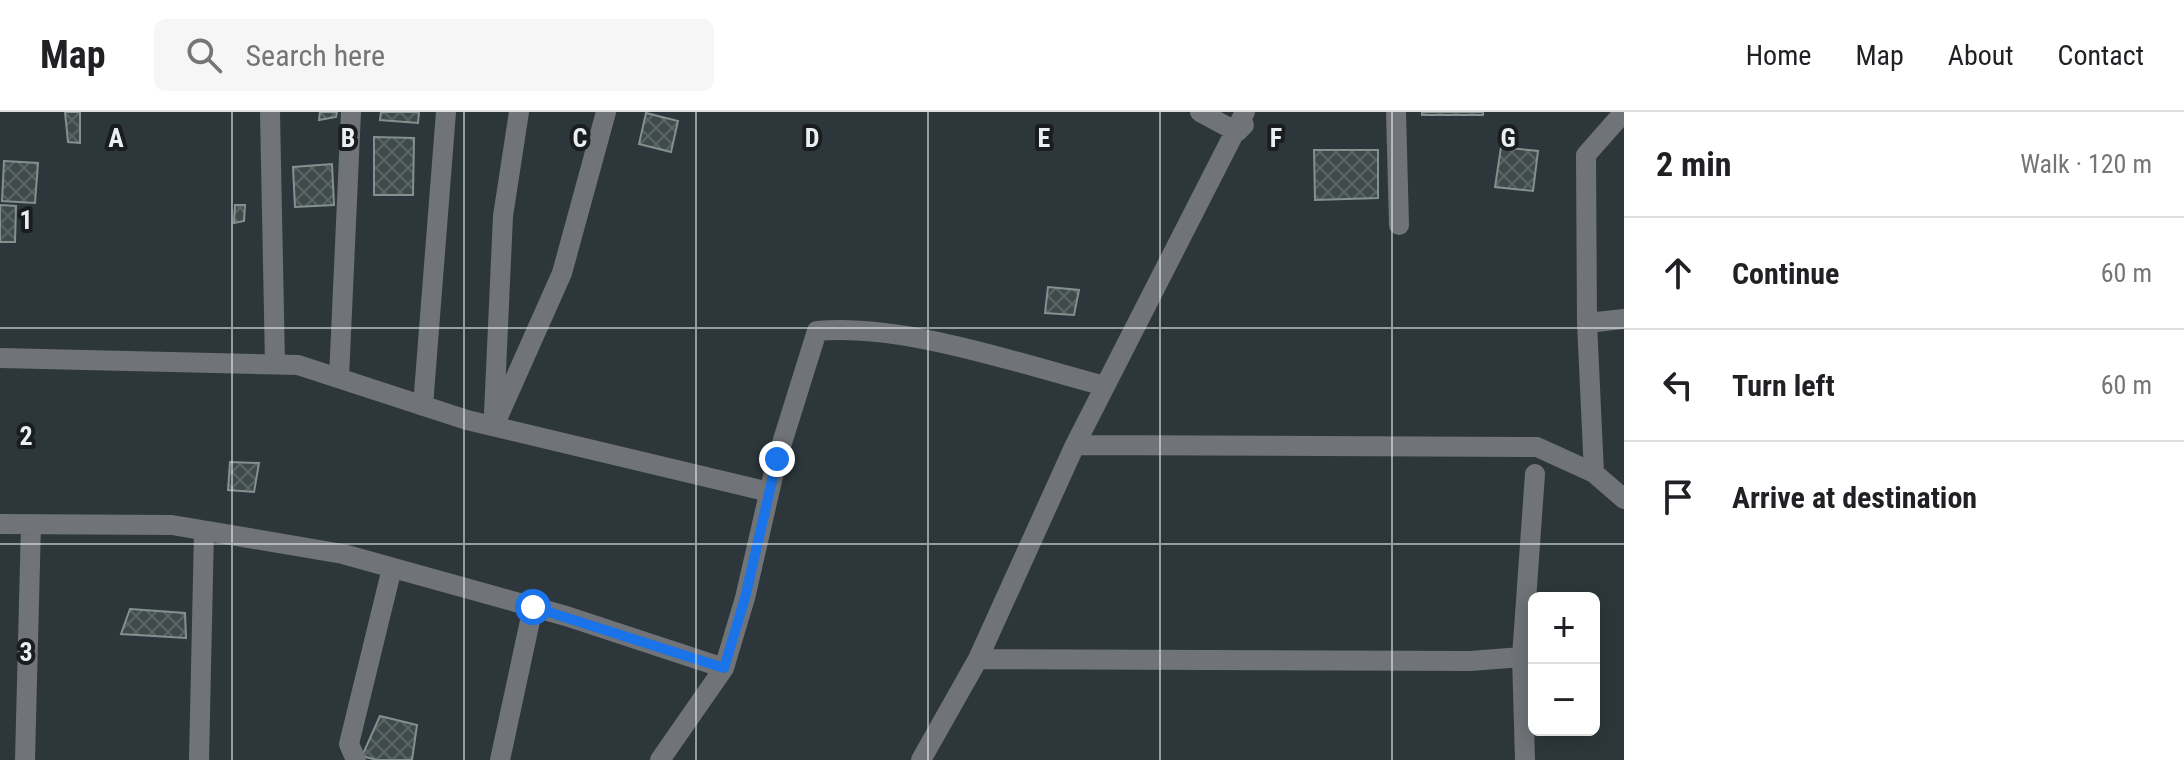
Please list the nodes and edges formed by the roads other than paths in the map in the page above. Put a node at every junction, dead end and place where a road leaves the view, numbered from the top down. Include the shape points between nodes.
1 (270, 112) edge
2 (351, 112) edge
3 (446, 112) edge
4 (519, 112) edge
5 (606, 112) edge
6 (1200, 112) edge
7 (1245, 112) edge
8 (1258, 112) edge
9 (1396, 112) edge
10 (1624, 112) edge
11 (1237, 132) junction
12 (1399, 225) dead end
13 (1624, 319) edge
14 (1587, 323) junction
15 (0, 358) edge
16 (275, 364) junction
17 (339, 378) junction
18 (1105, 386) junction
19 (423, 406) junction
20 (494, 426) junction
21 (1075, 445) junction
22 (1594, 473) junction
23 (1535, 474) dead end
24 (769, 492) junction
25 (1624, 499) edge
26 (0, 524) edge
27 (31, 524) junction
28 (204, 531) junction
29 (392, 568) junction
30 (533, 607) junction
31 (1522, 657) junction
32 (978, 659) junction
33 (724, 668) junction
34 (25, 760) edge
35 (199, 760) edge
36 (356, 760) edge
37 (500, 760) edge
38 (660, 760) edge
39 (921, 760) edge
40 (1525, 760) edge

1 - 16 street
2 - 17 street
3 - 19 street
4 - 20 street via 503,216
5 - 20 street via 562,273
6 - 11 street
7 - 11 street
8 - 11 street
9 - 12 street
10 - 14 street via 1586,155
11 - 18 street
13 - 14 street
14 - 22 street
15 - 16 street
16 - 17 street
17 - 19 street
18 - 21 street
18 - 24 street via 938,344 848,328 817,331
19 - 20 street
20 - 24 street
21 - 22 street via 1537,447
21 - 32 street
22 - 25 street
23 - 31 street
24 - 33 street
26 - 27 street
27 - 28 street via 172,525
27 - 34 street
28 - 29 street via 343,554
28 - 35 street
29 - 30 street
29 - 36 street via 349,744
30 - 33 street
30 - 37 street
31 - 32 street
31 - 40 street
32 - 39 street
33 - 38 street

